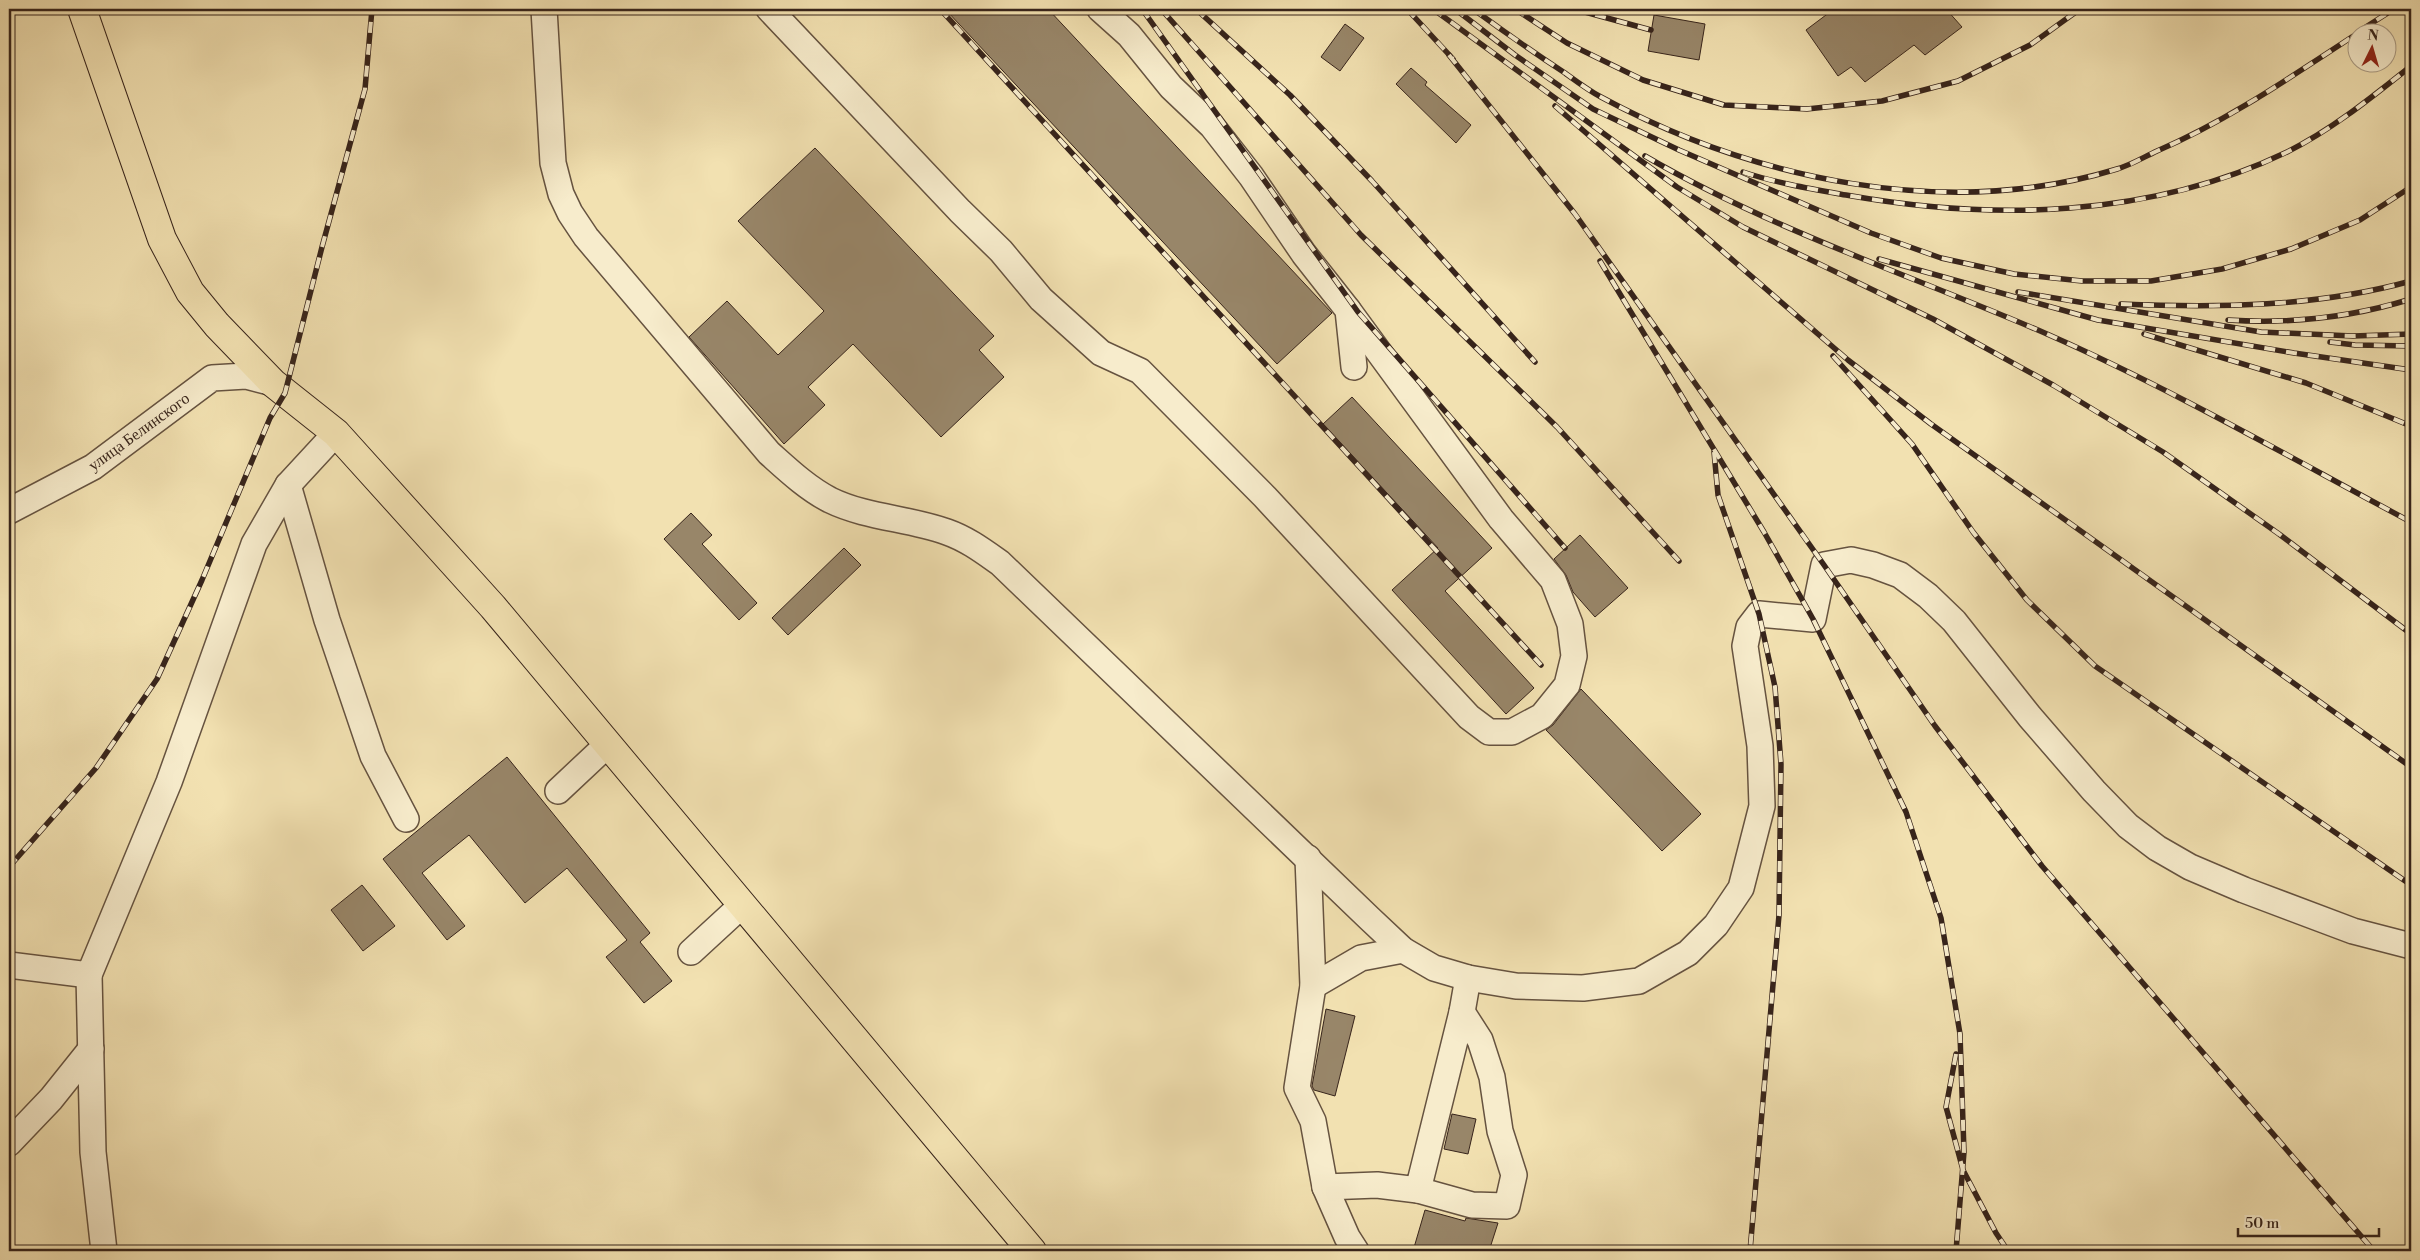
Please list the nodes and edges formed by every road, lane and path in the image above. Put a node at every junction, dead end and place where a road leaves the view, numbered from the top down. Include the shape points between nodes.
1 (82, 9) edge
2 (544, 9) edge
3 (769, 9) edge
4 (1100, 9) edge
5 (1348, 310) junction
6 (1354, 367) dead end
7 (273, 383) junction
8 (336, 433) junction
9 (288, 485) junction
10 (9, 511) edge
11 (607, 745) junction
12 (558, 791) dead end
13 (406, 819) dead end
14 (1308, 858) junction
15 (741, 906) junction
16 (2411, 946) edge
17 (1403, 950) junction
18 (691, 952) dead end
19 (9, 965) edge
20 (89, 975) junction
21 (1468, 978) junction
22 (1313, 986) junction
23 (1462, 1012) junction
24 (90, 1049) junction
25 (9, 1143) edge
26 (1325, 1186) junction
27 (1418, 1190) junction
28 (104, 1251) edge
29 (1032, 1251) edge
30 (1356, 1251) edge

1 - 7 main road via 162,239 190,292
2 - 14 street via 553,162 561,194 570,213 586,237 770,453 802,482 830,500 862,512 946,532 972,543 1000,564
3 - 5 street via 1001,251 1041,299 1101,353 1140,371 1265,497 1469,717 1489,732 1512,732 1542,716 1568,685 1574,656 1570,624 1553,580 1501,519
4 - 5 street via 1129,35 1171,87 1212,126
5 - 6 street
7 - 8 main road
7 - 10 street, улица Белинского via 246,376 212,378 93,467
8 - 9 street
8 - 11 main road via 493,607
9 - 13 street via 327,620 373,756
9 - 20 street via 254,544 169,782
11 - 12 street
11 - 15 main road
14 - 17 street
14 - 22 street
15 - 18 street
15 - 29 main road
16 - 21 street via 2353,931 2244,890 2190,867 2157,848 2128,826 2094,791 1954,621 1928,596 1900,575 1851,560 1824,565 1813,619 1759,614 1749,627 1745,646 1760,746 1762,806 1740,888 1716,925 1688,953 1639,981 1583,988 1516,986
17 - 21 street via 1434,968
17 - 22 street via 1361,958
19 - 20 street
20 - 24 street
21 - 23 street
22 - 26 street via 1297,1088 1313,1122
23 - 27 street
23 - 27 street via 1480,1040 1492,1077 1500,1131 1514,1175 1507,1206 1472,1205
24 - 25 street
24 - 28 street via 93,1152
26 - 27 street via 1377,1185
26 - 30 street

